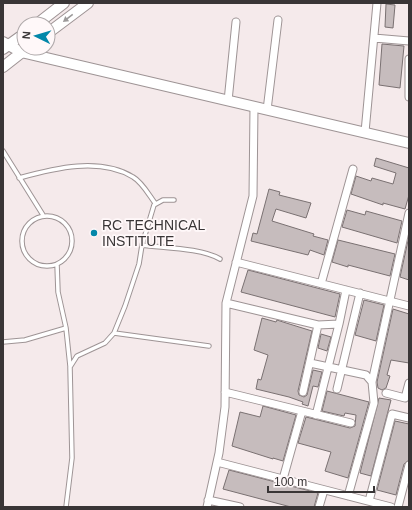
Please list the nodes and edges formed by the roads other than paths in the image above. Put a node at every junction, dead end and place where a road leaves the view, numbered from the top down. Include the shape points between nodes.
1 (64, 3) edge
2 (88, 3) edge
3 (377, 3) edge
4 (47, 16) edge
5 (278, 20) dead end
6 (236, 22) dead end
7 (56, 27) edge
8 (374, 38) junction
9 (16, 39) edge
10 (409, 41) edge
11 (4, 46) edge
12 (16, 48) edge
13 (17, 56) edge
14 (48, 56) edge
15 (409, 59) edge
16 (3, 67) edge
17 (409, 97) edge
18 (228, 101) junction
19 (254, 107) junction
20 (267, 110) junction
21 (365, 132) junction
22 (409, 143) edge
23 (3, 151) edge
24 (354, 169) dead end
25 (20, 178) junction
26 (174, 200) dead end
27 (155, 203) junction
28 (409, 213) edge
29 (42, 215) junction
30 (142, 245) junction
31 (220, 259) dead end
32 (236, 262) junction
33 (58, 264) junction
34 (322, 284) junction
35 (346, 290) junction
36 (360, 293) junction
37 (389, 301) junction
38 (226, 303) junction
39 (409, 306) edge
40 (318, 324) junction
41 (339, 324) junction
42 (66, 328) junction
43 (114, 333) junction
44 (3, 342) edge
45 (209, 346) dead end
46 (310, 362) junction
47 (328, 366) junction
48 (70, 367) junction
49 (341, 369) junction
50 (372, 382) junction
51 (409, 383) edge
52 (337, 389) dead end
53 (225, 392) junction
54 (303, 392) dead end
55 (386, 393) dead end
56 (302, 411) junction
57 (316, 414) junction
58 (409, 418) edge
59 (351, 423) dead end
60 (217, 462) junction
61 (409, 465) edge
62 (283, 479) junction
63 (324, 490) junction
64 (348, 496) junction
65 (369, 501) junction
66 (207, 503) edge
67 (66, 507) edge
68 (240, 507) edge
69 (319, 507) edge
70 (391, 507) edge
71 (398, 507) edge

1 - 4 street
2 -> 7 street
3 - 8 street
5 - 20 street
6 - 18 street
8 - 10 street
8 - 21 street
9 - 11 street
11 - 12 street
13 - 16 street
14 - 18 street
15 - 17 street
18 - 19 street
19 - 20 street
19 - 32 street via 253,196
20 - 21 street
21 - 22 street
23 - 25 lane
24 - 34 street
25 - 27 lane via 45,171 83,166 114,169 135,178
25 - 29 lane
26 - 27 lane
27 - 30 lane
28 - 37 street
29 - 33 lane via 57,217 68,226 71,234 72,245 65,258
29 - 33 lane via 29,222 21,237 22,250 38,265
30 - 31 lane via 214,255
30 - 43 lane via 125,306
32 - 34 street
32 - 38 street
33 - 42 lane via 58,292
34 - 35 street
35 - 36 street
35 - 41 street
36 - 37 street
36 - 49 street
37 - 39 street
37 - 50 street
38 - 40 street
38 - 53 street
40 - 41 street
40 - 46 street
41 - 47 street
42 - 44 lane via 25,340
42 - 48 lane
43 - 45 lane
43 - 48 lane via 105,343 76,356
46 - 47 street
46 - 54 street
47 - 49 street
47 - 57 street
48 - 67 lane via 72,458
49 - 50 street via 366,375
49 - 52 street
50 - 64 street via 374,403
51 - 55 street via 405,398
53 - 56 street
53 - 60 street
56 - 57 street
56 - 62 street
57 - 59 street
58 - 65 street via 392,414
60 - 62 street
60 - 66 street
61 - 71 street
62 - 63 street
63 - 64 street
63 - 69 street
64 - 65 street
65 - 70 street
66 - 68 street

